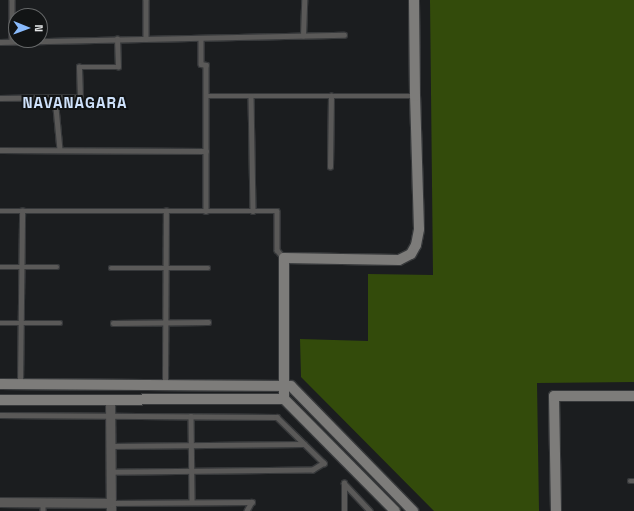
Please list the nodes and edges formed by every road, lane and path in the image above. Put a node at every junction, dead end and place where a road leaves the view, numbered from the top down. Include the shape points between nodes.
1 (146, 0) edge
2 (304, 0) edge
3 (414, 0) edge
4 (344, 35) dead end
5 (303, 36) junction
6 (201, 38) junction
7 (117, 39) junction
8 (146, 39) junction
9 (48, 40) edge
10 (206, 96) junction
11 (251, 96) junction
12 (331, 96) junction
13 (415, 96) junction
14 (0, 98) edge
15 (55, 98) junction
16 (0, 150) edge
17 (60, 150) junction
18 (206, 151) junction
19 (330, 167) dead end
20 (0, 210) edge
21 (22, 211) junction
22 (166, 211) junction
23 (206, 211) junction
24 (253, 211) junction
25 (284, 258) junction
26 (0, 267) edge
27 (21, 267) junction
28 (57, 267) dead end
29 (111, 268) dead end
30 (166, 268) junction
31 (208, 268) dead end
32 (208, 322) dead end
33 (0, 323) edge
34 (21, 323) junction
35 (60, 323) dead end
36 (113, 323) dead end
37 (165, 323) junction
38 (0, 384) edge
39 (20, 384) junction
40 (165, 385) junction
41 (284, 386) junction
42 (634, 396) edge
43 (284, 399) junction
44 (0, 400) edge
45 (110, 400) junction
46 (0, 414) edge
47 (110, 416) junction
48 (191, 416) junction
49 (304, 444) junction
50 (192, 445) junction
51 (110, 446) junction
52 (110, 472) junction
53 (192, 472) junction
54 (0, 502) edge
55 (192, 502) junction
56 (43, 507) edge
57 (110, 507) edge
58 (247, 511) edge
59 (344, 511) edge
60 (370, 511) edge
61 (395, 511) edge
62 (413, 511) edge
63 (556, 511) edge

1 - 8 lane
2 - 5 lane
3 - 13 street
4 - 5 lane
5 - 6 lane
6 - 8 lane
6 - 10 lane via 201,64 206,66
7 - 8 lane
7 - 9 lane
7 - 15 lane via 118,67 79,68 80,97
10 - 11 lane
10 - 18 lane
11 - 12 lane
11 - 24 lane
12 - 13 lane
12 - 19 lane
13 - 25 street via 419,229 416,245 411,254 399,260
14 - 15 lane
15 - 17 lane
16 - 17 lane
17 - 18 lane
18 - 23 lane
20 - 21 lane
21 - 22 lane
21 - 27 lane
22 - 23 lane
22 - 30 lane
23 - 24 lane
24 - 25 lane via 277,211 277,250
25 - 41 street
26 - 27 lane
27 - 28 lane
27 - 34 lane
29 - 30 lane
30 - 31 lane
30 - 37 lane
32 - 37 lane
33 - 34 lane
34 - 35 lane
34 - 39 lane
36 - 37 lane
37 - 40 lane
38 - 39 street
39 - 40 street
40 - 41 street
41 - 43 street
41 - 62 street via 291,386
42 - 63 street via 554,396
43 - 45 street
43 - 61 street
44 - 45 street
45 - 47 street
46 - 47 lane
47 - 48 lane
47 - 51 street
48 - 49 lane via 277,417
48 - 50 lane
49 - 50 lane
49 - 53 lane via 324,463 313,470
50 - 51 lane
50 - 53 lane
51 - 52 street
52 - 53 lane
52 - 57 street
53 - 55 lane
54 - 56 street
55 - 57 lane
55 - 58 lane via 252,502
56 - 57 street
59 - 60 lane via 344,484

